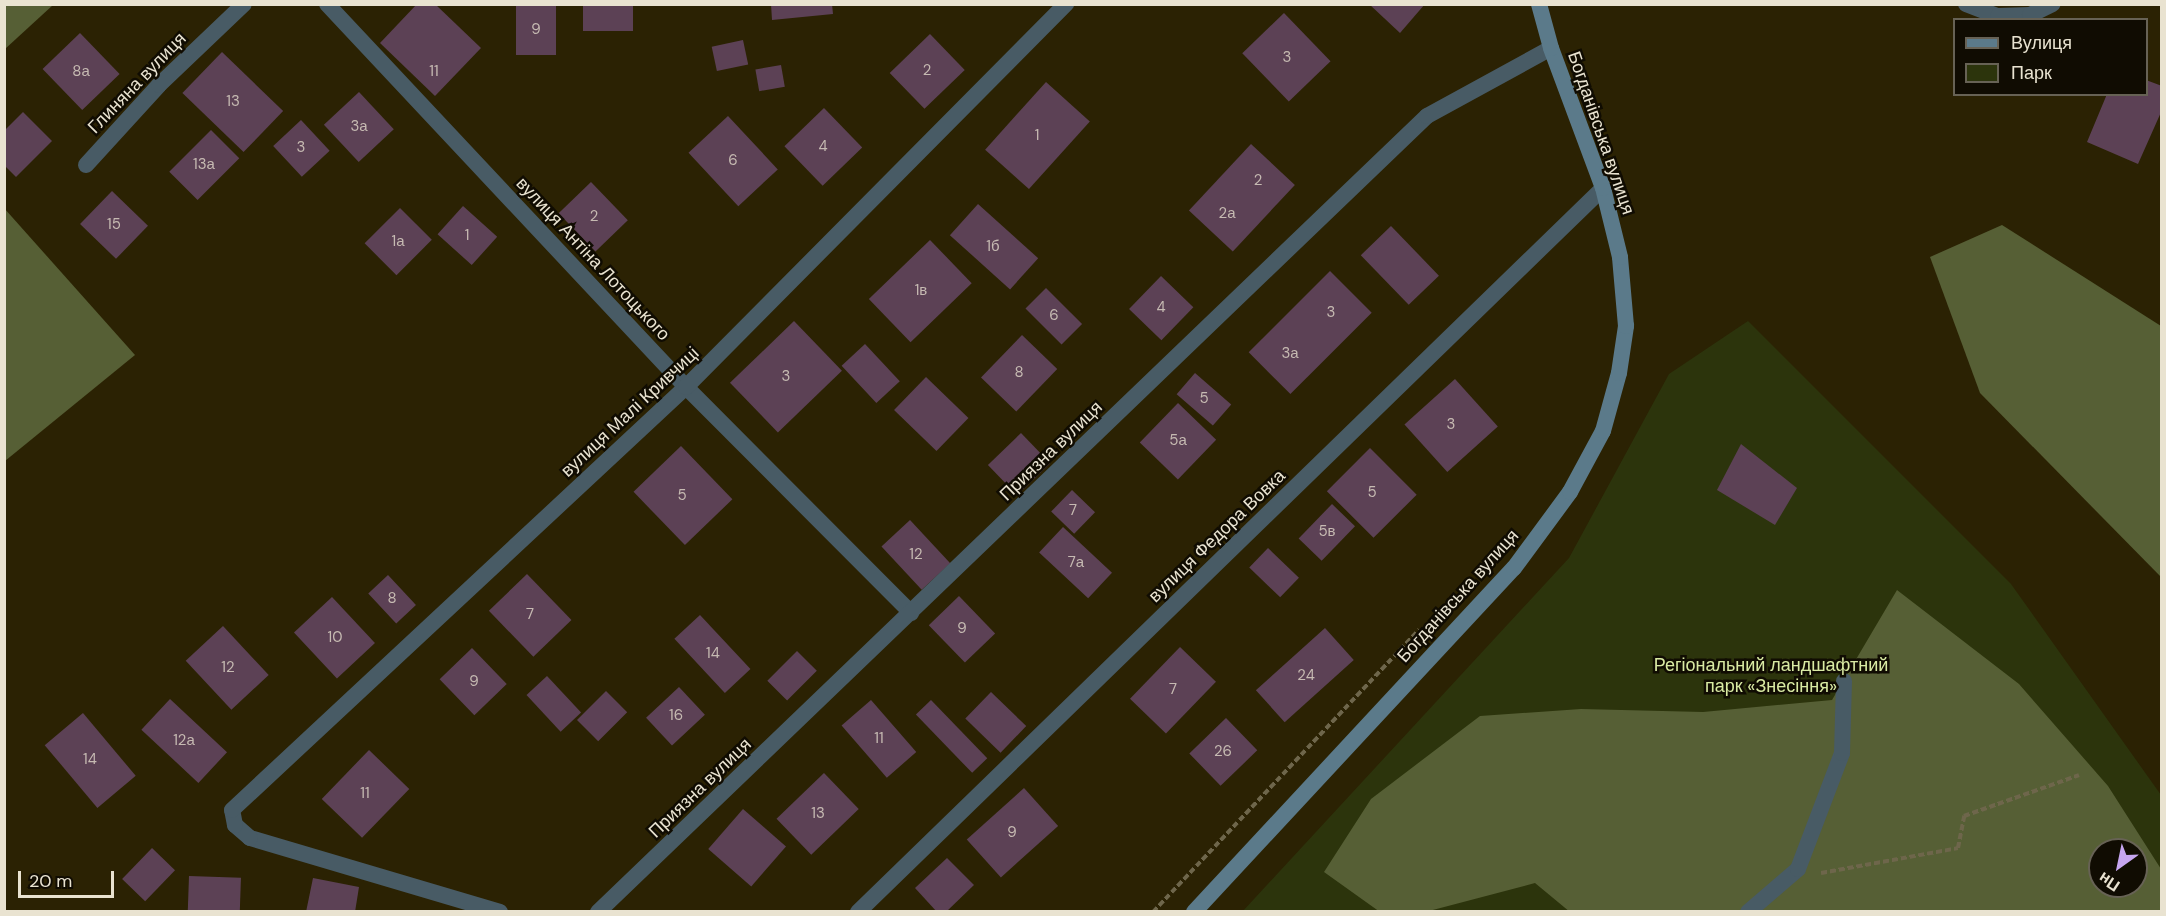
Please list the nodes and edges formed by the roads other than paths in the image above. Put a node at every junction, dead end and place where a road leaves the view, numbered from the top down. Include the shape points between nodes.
1 (244, 4) edge
2 (327, 4) edge
3 (1066, 4) edge
4 (1539, 4) edge
5 (1966, 4) edge
6 (2053, 4) edge
7 (1551, 48) junction
8 (86, 165) dead end
9 (1603, 188) junction
10 (686, 387) junction
11 (911, 613) junction
12 (1844, 681) dead end
13 (500, 912) edge
14 (598, 912) edge
15 (858, 912) edge
16 (1194, 912) edge
17 (1748, 912) edge

1 - 8 street, Глиняна вулиця via 159,85
2 - 10 street, вулиця Антіна Лотоцького
3 - 10 street, вулиця Малі Кривчиці
4 - 7 main road, Богданівська вулиця
5 - 6 street via 1998,16 2030,15
7 - 9 main road, Богданівська вулиця
7 - 11 street, Приязна вулиця via 1427,116
9 - 15 street, вулиця Федора Вовка
9 - 16 main road, Богданівська вулиця via 1620,258 1626,326 1619,373 1603,431 1575,482 1514,568
10 - 11 street, вулиця Антіна Лотоцького
10 - 13 street, вулиця Малі Кривчиці via 232,810 236,825 250,838
11 - 14 street, Приязна вулиця
12 - 17 street via 1842,753 1798,869

